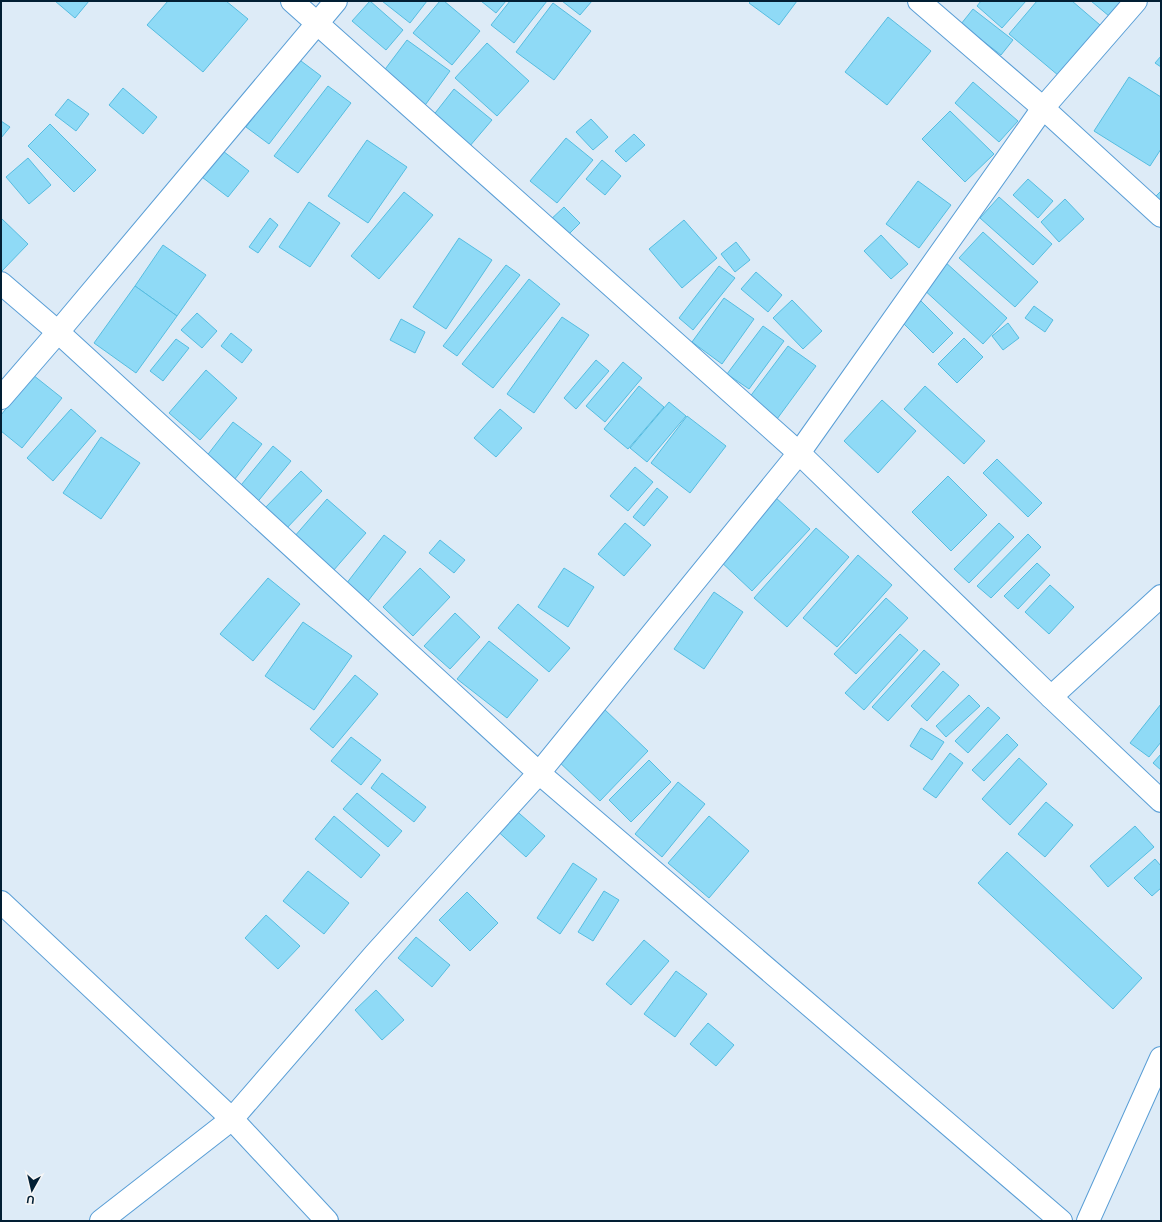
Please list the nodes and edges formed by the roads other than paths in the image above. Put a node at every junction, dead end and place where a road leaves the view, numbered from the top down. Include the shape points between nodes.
1 (292, 1) edge
2 (336, 1) edge
3 (919, 1) edge
4 (1136, 1) edge
5 (317, 23) junction
6 (1043, 108) junction
7 (1161, 216) edge
8 (1, 283) edge
9 (58, 332) junction
10 (1, 398) edge
11 (798, 453) junction
12 (1161, 596) edge
13 (1051, 697) junction
14 (539, 773) junction
15 (1161, 801) edge
16 (1, 902) edge
17 (1161, 1058) edge
18 (232, 1119) junction
19 (101, 1221) edge
20 (327, 1221) edge
21 (1061, 1221) edge
22 (1088, 1221) edge

1 - 5 street
2 - 5 street
3 - 6 street
4 - 6 street
5 - 9 street
5 - 11 street
6 - 7 street
6 - 11 street
8 - 9 street
9 - 10 street
9 - 14 street
11 - 13 street
11 - 14 street
12 - 13 street
13 - 15 street
14 - 18 street via 375,954
14 - 21 street
16 - 18 street
17 - 22 street
18 - 19 street
18 - 20 street

